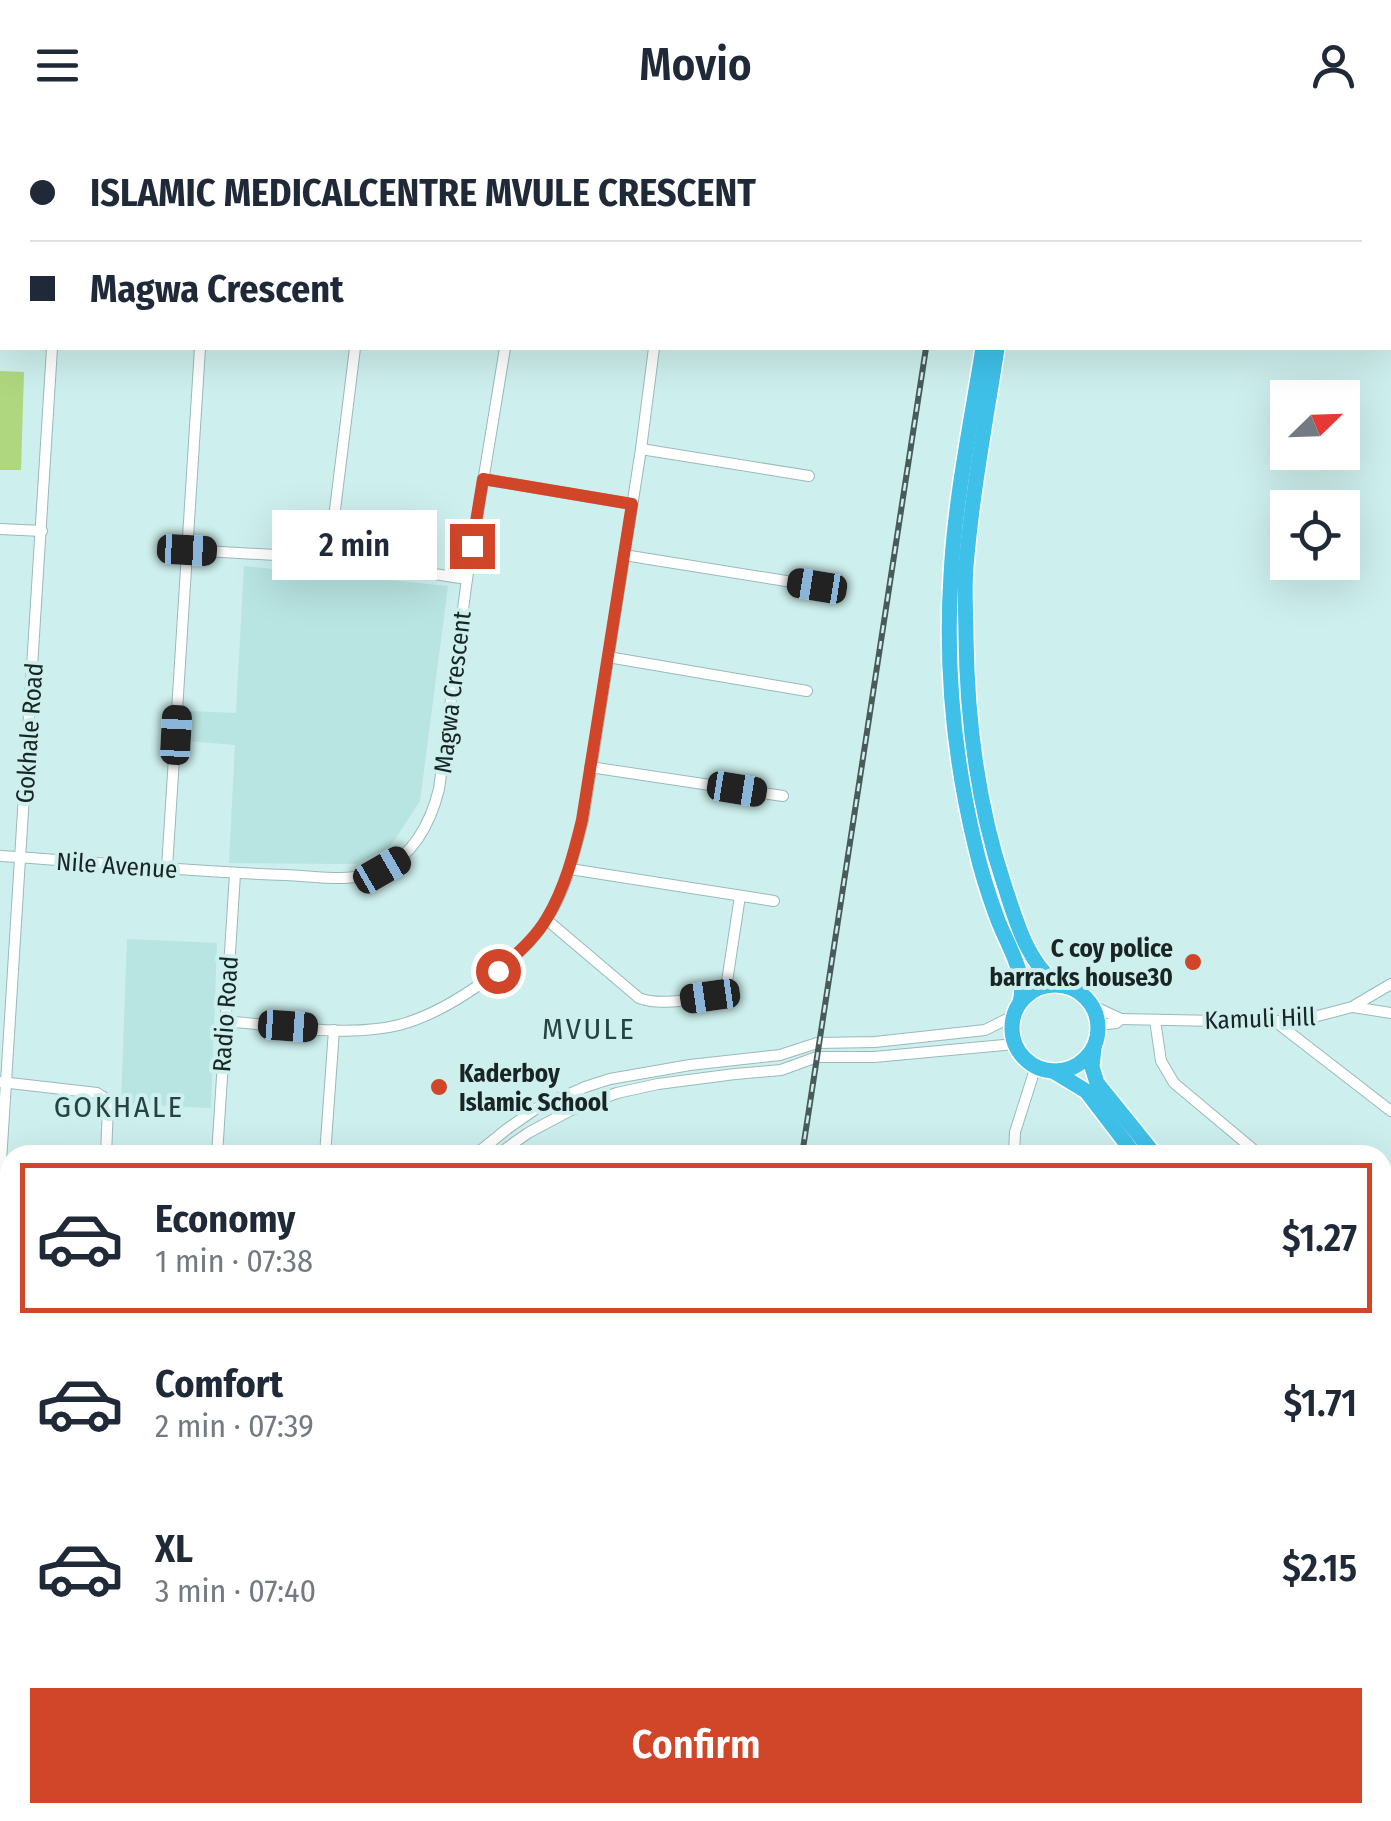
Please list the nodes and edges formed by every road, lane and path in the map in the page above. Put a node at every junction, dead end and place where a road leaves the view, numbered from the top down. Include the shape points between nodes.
1 (52, 350) edge
2 (200, 350) edge
3 (355, 350) edge
4 (505, 350) edge
5 (654, 350) edge
6 (983, 350) edge
7 (998, 350) edge
8 (641, 449) junction
9 (810, 476) dead end
10 (483, 479) junction
11 (632, 504) junction
12 (0, 529) edge
13 (42, 531) junction
14 (187, 550) junction
15 (624, 555) junction
16 (329, 558) junction
17 (467, 579) junction
18 (817, 586) dead end
19 (608, 657) junction
20 (807, 691) dead end
21 (590, 767) junction
22 (784, 796) dead end
23 (0, 856) edge
24 (22, 858) junction
25 (168, 868) junction
26 (570, 869) junction
27 (235, 874) junction
28 (740, 896) junction
29 (774, 901) dead end
30 (547, 920) junction
31 (1056, 984) junction
32 (1391, 984) edge
33 (1092, 1005) junction
34 (1352, 1007) junction
35 (1016, 1009) junction
36 (1391, 1014) edge
37 (1121, 1019) junction
38 (1155, 1020) junction
39 (224, 1021) junction
40 (1276, 1022) junction
41 (1098, 1025) junction
42 (334, 1030) junction
43 (1015, 1044) junction
44 (1095, 1044) junction
45 (1036, 1066) junction
46 (1054, 1071) junction
47 (3, 1082) edge
48 (1391, 1111) edge
49 (1, 1145) edge
50 (106, 1145) edge
51 (218, 1145) edge
52 (326, 1145) edge
53 (487, 1145) edge
54 (510, 1145) edge
55 (1014, 1145) edge
56 (1127, 1145) edge
57 (1146, 1145) edge
58 (1248, 1145) edge

1 - 13 street, Gokhale Road
2 - 14 street
3 - 16 street
4 - 10 street, Magwa Crescent
5 - 8 street
6 - 35 highway via 950,574 950,694 978,860 1020,973 1023,992
7 - 31 highway via 966,570 971,740 993,851 1013,910 1034,962
8 - 9 street
8 - 11 street
10 - 11 street
10 - 17 street, Magwa Crescent
11 - 15 street
12 - 13 street
13 - 24 street, Gokhale Road
14 - 16 street
14 - 25 street
15 - 18 street
15 - 19 street
16 - 17 street
17 - 27 street, Magwa Crescent via 439,789 419,837 400,859 358,879
19 - 20 street
19 - 21 street
21 - 22 street
21 - 26 street
23 - 24 street, Nile Avenue
24 - 25 street, Nile Avenue
24 - 47 street, Gokhale Road
25 - 27 street, Nile Avenue
26 - 28 street
26 - 30 street
27 - 39 street, Radio Road
28 - 29 street
28 - 30 street via 726,988 682,1000 639,998
30 - 42 street via 498,971 448,1003 398,1025
31 - 33 highway
31 - 35 highway via 1030,992
32 - 34 street, Kamuli Hill
33 - 37 street, Kamuli Hill
33 - 41 highway
34 - 36 street
34 - 40 street, Kamuli Hill
35 - 43 highway
35 - 53 street via 985,1030 817,1043 780,1055 610,1080 537,1108
37 - 38 street, Kamuli Hill
37 - 41 street, Kamuli Hill
38 - 40 street, Kamuli Hill
38 - 58 street via 1161,1061 1174,1083
39 - 42 street
39 - 51 street, Radio Road
40 - 48 street
41 - 44 highway
42 - 52 street
43 - 45 highway
43 - 54 street via 817,1057 781,1070 658,1084 571,1110
44 - 46 highway via 1074,1067
44 - 57 highway via 1097,1083
45 - 46 highway
45 - 55 street
46 - 56 highway via 1086,1091
47 - 49 street, Gokhale Road
47 - 50 street via 97,1093 108,1106

